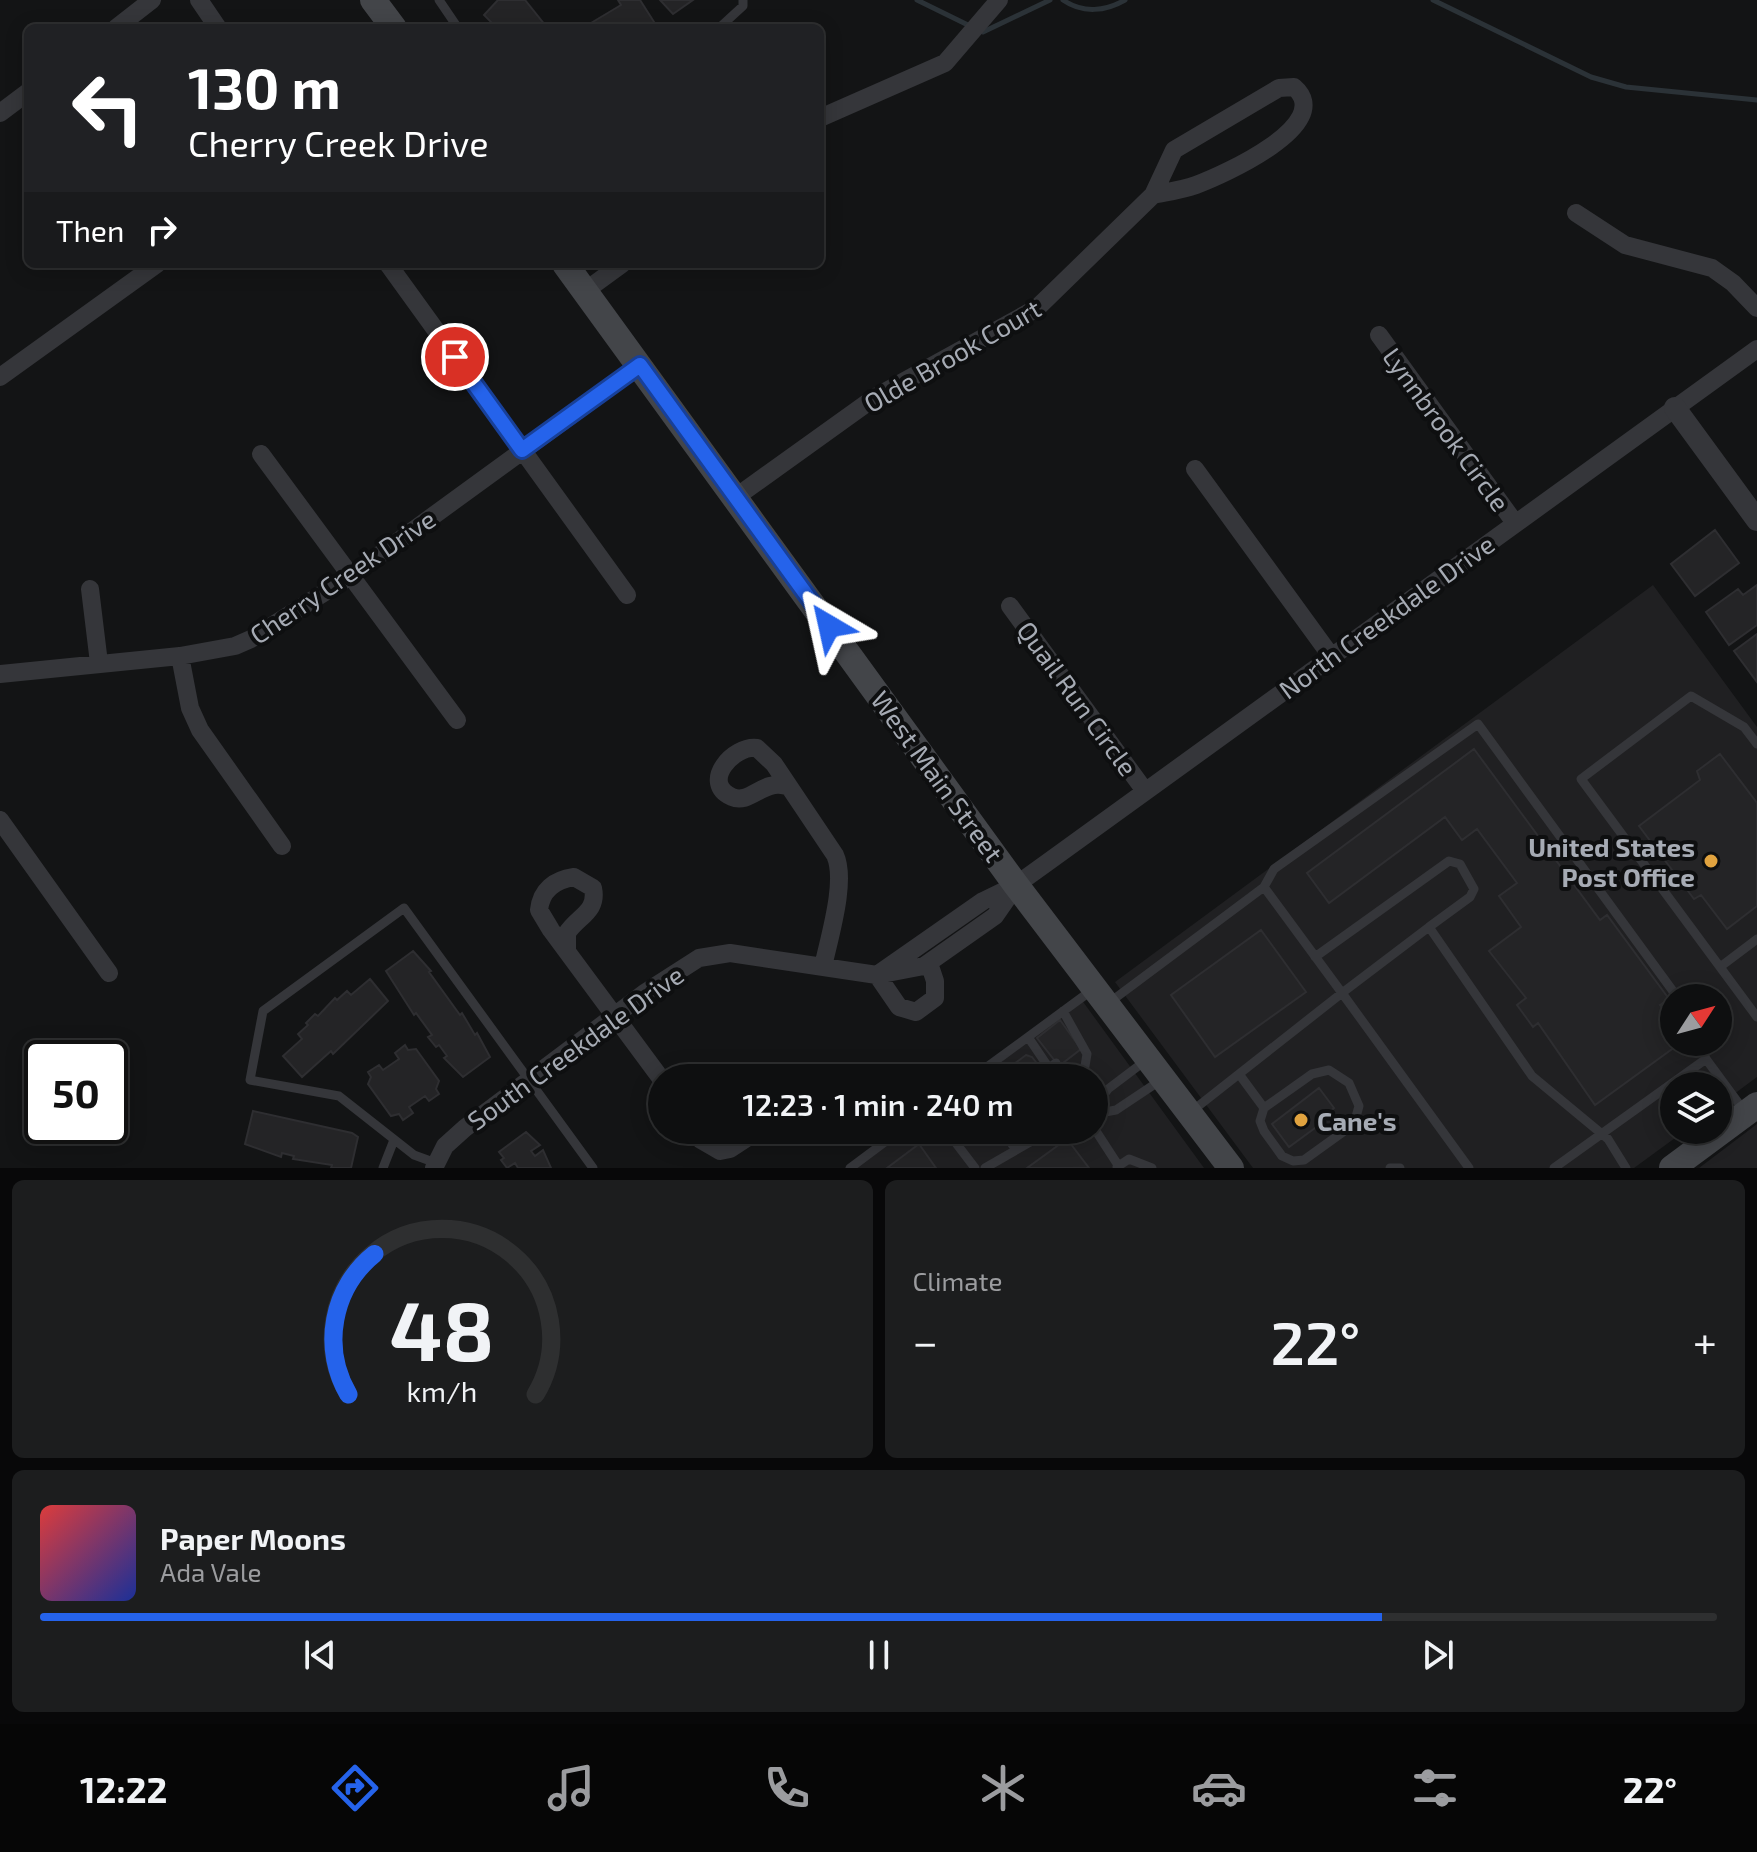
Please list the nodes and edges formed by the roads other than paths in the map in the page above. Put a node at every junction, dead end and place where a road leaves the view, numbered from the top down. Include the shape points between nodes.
1 (152, 0) edge
2 (199, 0) edge
3 (373, 0) edge
4 (439, 0) edge
5 (743, 0) edge
6 (999, 0) edge
7 (122, 24) edge
8 (215, 24) edge
9 (391, 24) edge
10 (455, 24) edge
11 (723, 24) edge
12 (24, 95) edge
13 (0, 113) edge
14 (824, 116) edge
15 (1153, 195) junction
16 (1576, 213) dead end
17 (151, 268) edge
18 (391, 268) edge
19 (568, 268) edge
20 (617, 268) edge
21 (585, 291) junction
22 (1757, 308) edge
23 (1379, 335) dead end
24 (1757, 349) edge
25 (640, 365) junction
26 (0, 377) edge
27 (1675, 408) junction
28 (522, 450) junction
29 (261, 454) dead end
30 (1195, 469) dead end
31 (736, 497) junction
32 (1757, 520) edge
33 (1515, 523) junction
34 (352, 575) junction
35 (90, 589) dead end
36 (627, 595) dead end
37 (1010, 606) dead end
38 (180, 656) junction
39 (1331, 656) junction
40 (99, 663) junction
41 (0, 674) edge
42 (457, 720) dead end
43 (1757, 744) edge
44 (786, 786) dead end
45 (1145, 791) junction
46 (0, 820) edge
47 (282, 846) dead end
48 (1016, 885) junction
49 (1264, 887) junction
50 (1429, 927) junction
51 (1757, 939) edge
52 (567, 949) dead end
53 (1315, 957) junction
54 (929, 963) junction
55 (823, 967) junction
56 (1720, 967) junction
57 (109, 973) dead end
58 (877, 975) junction
59 (1668, 984) edge
60 (1342, 993) junction
61 (1101, 996) junction
62 (1063, 1011) junction
63 (616, 1015) junction
64 (1757, 1017) edge
65 (1028, 1037) junction
66 (1705, 1056) edge
67 (1706, 1059) junction
68 (1056, 1063) dead end
69 (651, 1064) edge
70 (991, 1064) edge
71 (1085, 1064) edge
72 (1155, 1069) junction
73 (1239, 1074) junction
74 (529, 1080) junction
75 (1108, 1089) edge
76 (1264, 1108) junction
77 (1752, 1109) edge
78 (1108, 1110) edge
79 (1189, 1113) junction
80 (1602, 1135) junction
81 (394, 1140) junction
82 (707, 1144) edge
83 (738, 1144) edge
84 (882, 1144) edge
85 (957, 1144) edge
86 (1013, 1144) edge
87 (1026, 1144) edge
88 (1103, 1144) edge
89 (1016, 1150) junction
90 (435, 1165) edge
91 (1117, 1167) edge
92 (383, 1168) edge
93 (593, 1168) edge
94 (850, 1168) edge
95 (975, 1168) edge
96 (985, 1168) edge
97 (1152, 1168) edge
98 (1231, 1168) edge
99 (1390, 1168) edge
100 (1400, 1168) edge
101 (1469, 1168) edge
102 (1554, 1168) edge
103 (1626, 1168) edge
104 (1672, 1168) edge

1 - 7 street
2 - 8 street
3 - 9 main road
4 - 10 lane
5 - 11 lane
6 - 14 street via 960,49 933,70
12 - 13 street
15 - 15 street, Olde Brook Court via 1194,186 1260,153 1303,116 1300,92 1279,88 1174,150
15 - 31 street, Olde Brook Court via 1037,308 874,398
16 - 22 street via 1625,245 1712,268
17 - 26 street
18 - 28 street
19 - 21 main road, West Main Street
20 - 21 street
21 - 25 main road, West Main Street
23 - 33 street, Lynnbrook Circle
24 - 27 street, North Creekdale Drive
25 - 28 street, Cherry Creek Drive
25 - 31 main road, West Main Street
27 - 32 street
27 - 33 street, North Creekdale Drive
28 - 34 street, Cherry Creek Drive
28 - 36 street
29 - 34 street
30 - 39 street
31 - 48 main road, West Main Street
33 - 39 street, North Creekdale Drive
34 - 38 street, Cherry Creek Drive via 251,639
34 - 42 street
35 - 40 street
37 - 45 street, Quail Run Circle
38 - 40 street, Cherry Creek Drive
38 - 47 street via 200,730
39 - 45 street, North Creekdale Drive
40 - 41 street, Cherry Creek Drive
43 - 56 lane via 1744,727 1691,696 1581,779
44 - 55 street via 838,863
45 - 48 street, North Creekdale Drive
46 - 57 street
48 - 54 street, South Creekdale Drive via 995,916
48 - 58 street via 983,901
48 - 61 main road, West Main Street
49 - 53 lane
49 - 59 lane via 1274,869 1478,724
49 - 61 lane
50 - 53 lane via 1474,889 1460,864 1449,861
50 - 60 lane
50 - 80 lane via 1532,1076
51 - 56 lane
52 - 63 street
53 - 60 lane
54 - 58 street, South Creekdale Drive
54 - 58 street via 935,998 916,1012 899,1007
55 - 58 street, South Creekdale Drive
55 - 63 street, South Creekdale Drive via 730,953 709,956
56 - 64 lane
60 - 73 lane
60 - 101 lane
61 - 62 lane
61 - 72 main road, West Main Street
62 - 65 lane
62 - 71 lane via 1087,1054
63 - 69 street
63 - 74 street, South Creekdale Drive
65 - 68 lane via 1043,1052 1049,1068
65 - 70 lane
66 - 67 lane
67 - 77 lane
67 - 80 lane
72 - 75 lane
72 - 78 lane via 1116,1110
72 - 79 main road, West Main Street
73 - 76 lane
73 - 79 lane
74 - 81 lane via 404,908 263,1011 250,1080 328,1091
74 - 90 street, South Creekdale Drive via 453,1137
74 - 93 lane
76 - 76 lane via 1312,1074 1327,1070 1349,1083 1359,1106 1354,1124 1304,1160 1293,1161 1282,1156 1264,1131
77 - 104 main road
79 - 98 main road, West Main Street
80 - 102 lane
80 - 103 lane
81 - 90 lane
81 - 92 lane
82 - 83 street via 720,1151
84 - 94 lane
85 - 95 lane
86 - 89 lane
87 - 89 lane
88 - 91 lane
89 - 96 lane
91 - 97 lane via 1129,1159
99 - 100 lane

